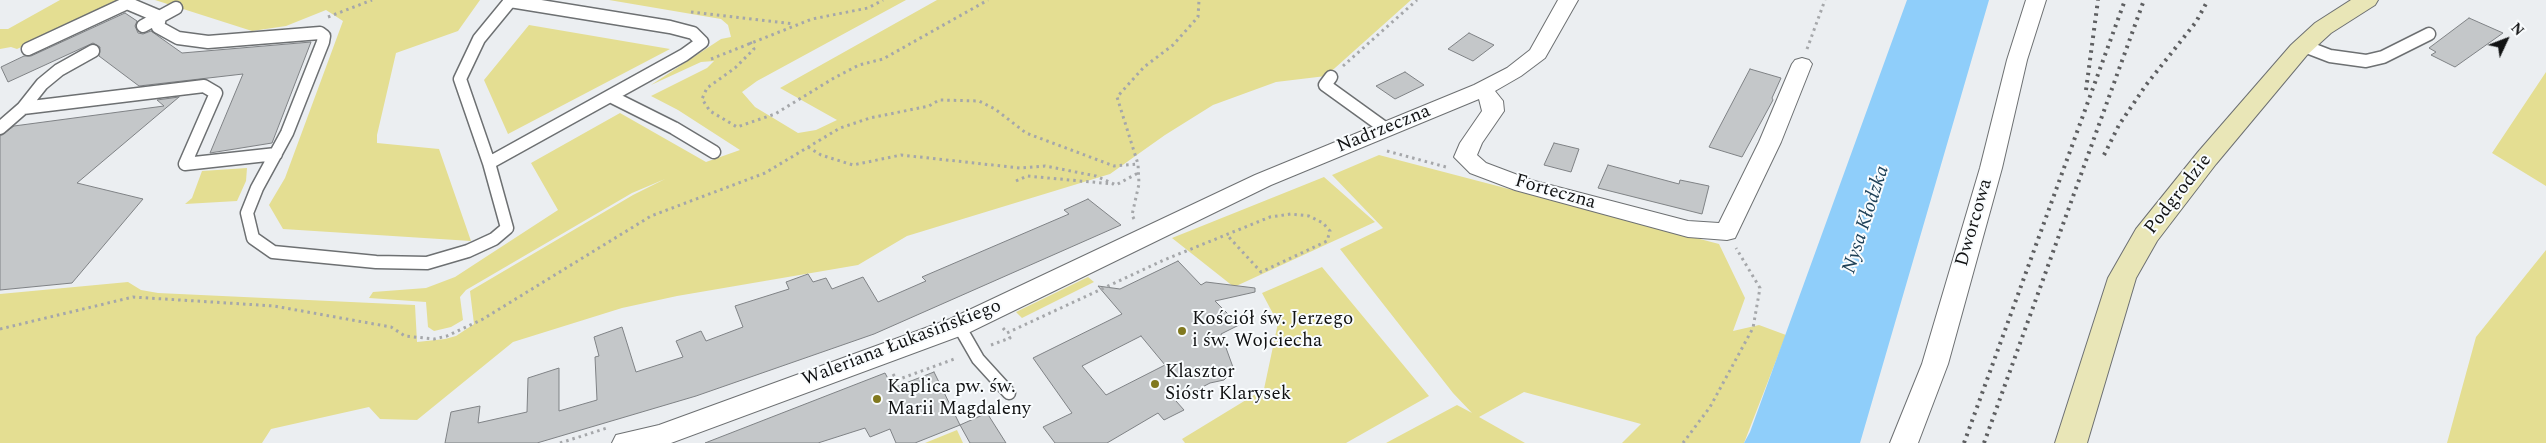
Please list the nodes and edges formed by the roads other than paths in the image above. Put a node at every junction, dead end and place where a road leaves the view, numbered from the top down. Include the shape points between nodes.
1 (510, 0) edge
2 (1568, 0) edge
3 (2036, 0) edge
4 (2367, 0) edge
5 (176, 8) dead end
6 (160, 17) junction
7 (143, 26) dead end
8 (2430, 34) dead end
9 (2304, 46) junction
10 (28, 49) dead end
11 (93, 51) dead end
12 (1802, 64) road end
13 (1331, 77) road end
14 (1482, 90) junction
15 (610, 96) junction
16 (23, 108) junction
17 (0, 128) edge
18 (1385, 139) junction
19 (714, 152) dead end
20 (276, 154) junction
21 (489, 163) junction
22 (1170, 225) joint
23 (959, 326) junction
24 (1009, 393) dead end
25 (621, 434) edge
26 (662, 439) edge
27 (1904, 443) edge
28 (2071, 443) edge

1 - 15 lane via 670,27 693,33 702,42 684,56
1 - 21 lane via 479,39 460,79
2 - 14 street, Nadrzeczna via 1538,54
3 - 27 street, Dworcowa via 1935,364
4 - 9 main road, Podgrodzie via 2338,17
5 - 6 lane
6 - 7 lane
6 - 10 lane via 127,3
6 - 20 lane via 158,27 178,38 208,42 306,33 324,36
8 - 9 lane via 2384,57 2366,61 2330,56
9 - 28 main road, Podgrodzie via 2207,158 2132,258 2114,298
11 - 16 lane via 59,70 42,84
12 - 14 street, Forteczna via 1770,142 1727,232 1688,229 1523,185 1478,168 1466,157 1471,143 1493,111 1492,101
13 - 18 lane via 1326,84
14 - 18 street, Nadrzeczna
15 - 19 lane
15 - 21 lane
16 - 17 lane
16 - 20 lane via 204,86 216,93 185,164
18 - 22 street, Nadrzeczna via 1263,180
20 - 21 lane via 247,213 253,238 272,252 376,262 427,262 494,240 507,228
22 - 23 street, Waleriana Łukasińskiego
23 - 24 lane via 978,359
23 - 26 street, Waleriana Łukasińskiego
25 - 26 street, Waleriana Łukasińskiego

